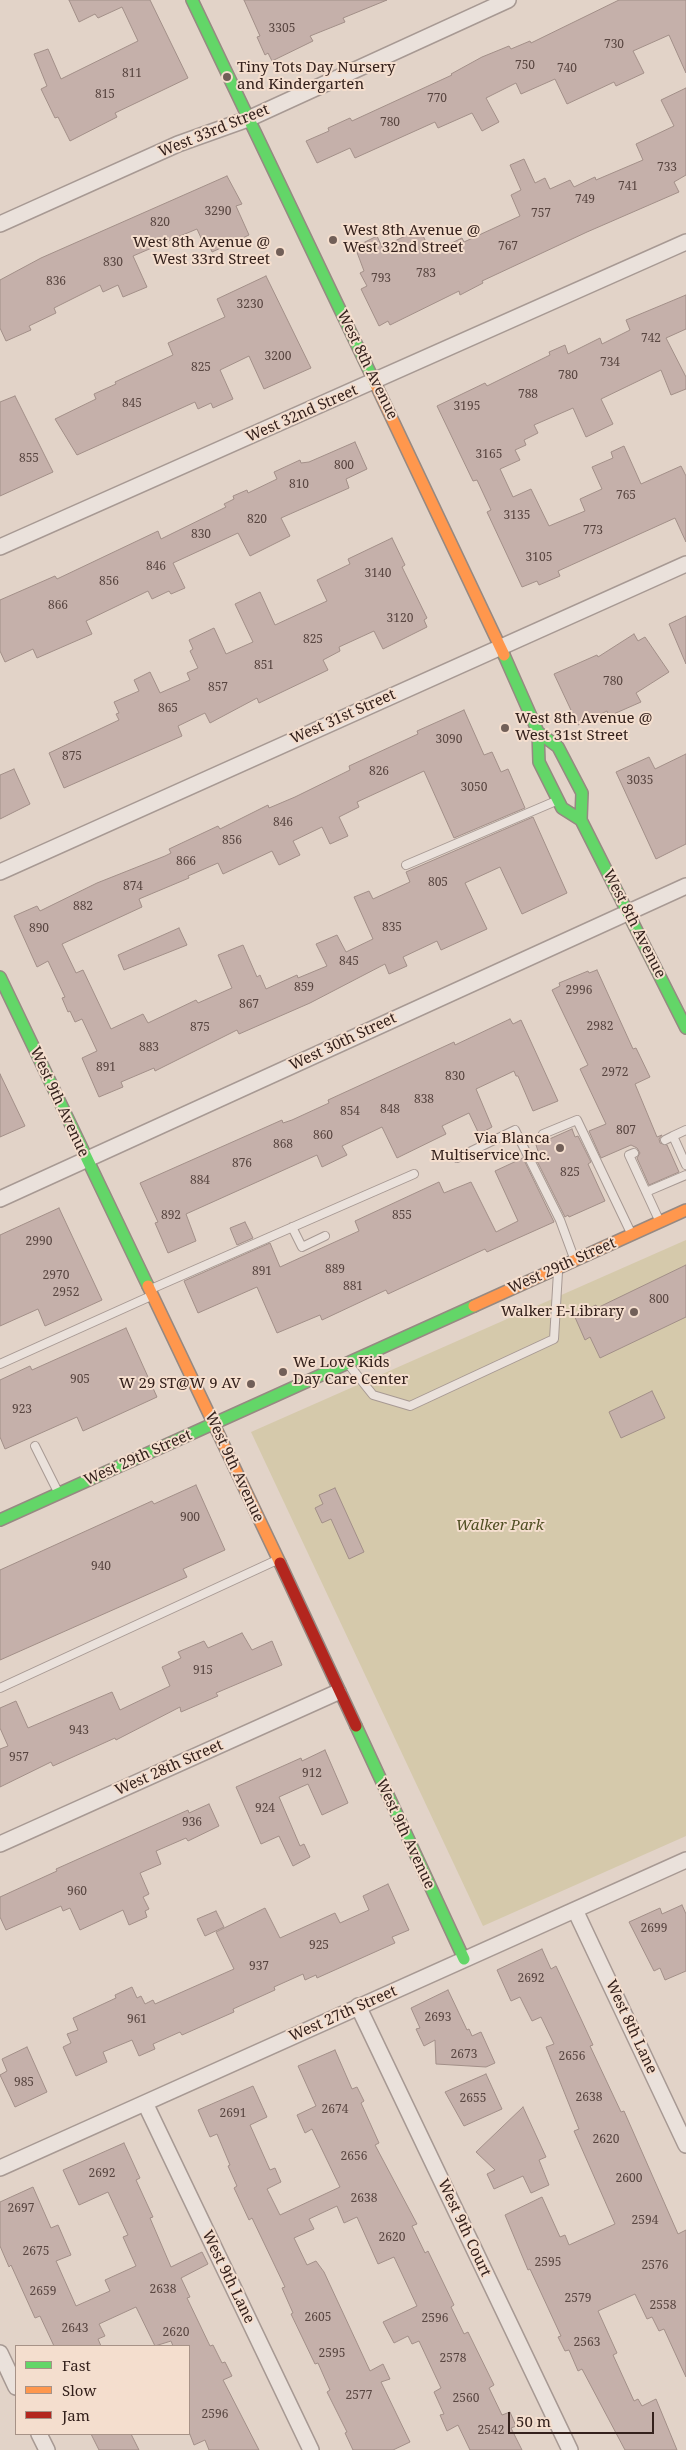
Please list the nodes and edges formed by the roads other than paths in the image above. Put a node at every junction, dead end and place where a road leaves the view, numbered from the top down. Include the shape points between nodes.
1 (192, 0) edge
2 (508, 0) edge
3 (248, 119) junction
4 (0, 224) edge
5 (686, 242) edge
6 (376, 382) junction
7 (0, 547) edge
8 (686, 564) edge
9 (500, 646) junction
10 (538, 732) junction
11 (558, 800) junction
12 (581, 820) junction
13 (406, 865) dead end
14 (0, 872) edge
15 (686, 886) edge
16 (629, 912) junction
17 (0, 977) edge
18 (686, 1028) edge
19 (686, 1130) edge
20 (543, 1134) dead end
21 (673, 1136) junction
22 (665, 1140) dead end
23 (680, 1150) junction
24 (634, 1153) dead end
25 (671, 1154) dead end
26 (457, 1158) dead end
27 (86, 1160) junction
28 (686, 1165) edge
29 (414, 1174) dead end
30 (686, 1175) edge
31 (646, 1192) junction
32 (0, 1199) edge
33 (686, 1210) edge
34 (659, 1222) junction
35 (292, 1227) junction
36 (632, 1235) junction
37 (325, 1236) dead end
38 (574, 1260) junction
39 (558, 1267) junction
40 (151, 1293) junction
41 (0, 1364) edge
42 (348, 1364) junction
43 (215, 1424) junction
44 (35, 1446) dead end
45 (58, 1494) junction
46 (0, 1520) edge
47 (277, 1560) junction
48 (0, 1688) edge
49 (338, 1692) junction
50 (0, 1844) edge
51 (686, 1860) edge
52 (575, 1910) junction
53 (464, 1960) junction
54 (358, 2006) junction
55 (145, 2104) junction
56 (686, 2145) edge
57 (0, 2168) edge
58 (0, 2353) edge
59 (15, 2385) edge
60 (40, 2435) edge
61 (47, 2450) edge
62 (310, 2450) edge
63 (570, 2450) edge

1 - 3 street, West 8th Avenue
2 - 3 street, West 33rd Street
3 - 4 street, West 33rd Street via 178,144
3 - 6 street, West 8th Avenue
5 - 6 street, West 32nd Street
6 - 7 street, West 32nd Street
6 - 9 street, West 8th Avenue
8 - 9 street, West 31st Street
9 - 10 street, West 8th Avenue
9 - 14 street, West 31st Street
10 - 11 street, West 8th Avenue via 538,762
10 - 12 street, West 8th Avenue via 558,747 582,793
11 - 12 street, West 8th Avenue via 562,808
11 - 13 lane
12 - 16 street, West 8th Avenue
15 - 16 street, West 30th Street
16 - 18 street, West 8th Avenue
16 - 27 street, West 30th Street
17 - 27 street, West 9th Avenue
19 - 21 lane
20 - 36 lane via 577,1120
21 - 22 lane
21 - 23 lane
23 - 25 lane
23 - 28 lane
24 - 31 lane via 629,1155 639,1169
26 - 38 lane via 515,1130 560,1220
27 - 32 street, West 30th Street
27 - 40 street, West 9th Avenue
29 - 35 lane
30 - 31 lane
31 - 34 lane
33 - 34 street, West 29th Street
34 - 36 street, West 29th Street
35 - 37 lane via 302,1247
35 - 40 lane
36 - 38 street, West 29th Street
38 - 39 street, West 29th Street
39 - 42 street, West 29th Street
39 - 42 lane via 554,1339 410,1406 373,1396
40 - 41 lane
40 - 43 street, West 9th Avenue
42 - 43 street, West 29th Street
43 - 45 street, West 29th Street
43 - 47 street, West 9th Avenue
44 - 45 lane
45 - 46 street, West 29th Street
47 - 48 lane
47 - 49 street, West 9th Avenue
49 - 50 street, West 28th Street
49 - 53 street, West 9th Avenue
51 - 52 street, West 27th Street
52 - 53 street, West 27th Street
52 - 56 street, West 8th Lane
53 - 54 street, West 27th Street
54 - 55 street, West 27th Street
54 - 63 street, West 9th Court
55 - 57 street, West 27th Street
55 - 62 street, West 9th Lane
58 - 59 street
60 - 61 street

